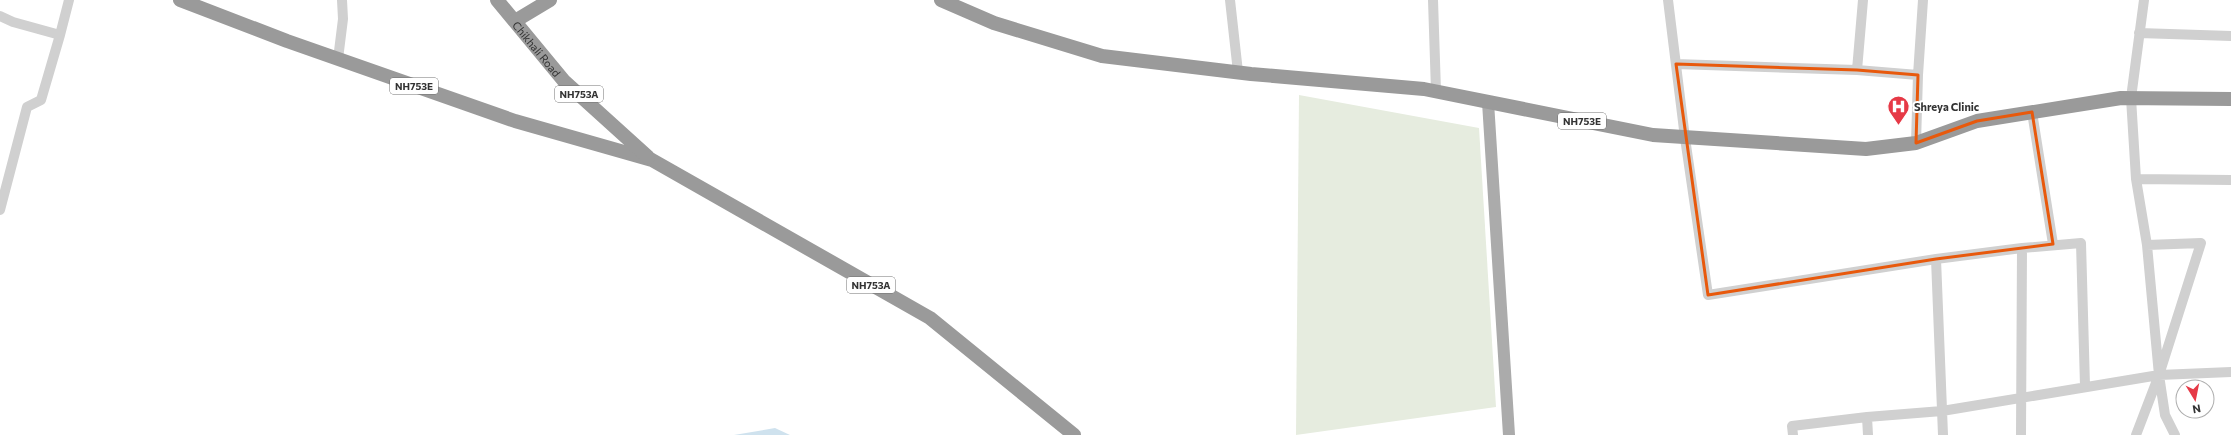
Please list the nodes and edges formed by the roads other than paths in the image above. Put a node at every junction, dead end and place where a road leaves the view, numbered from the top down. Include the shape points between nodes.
1 (68, 0) edge
2 (180, 0) edge
3 (342, 0) edge
4 (497, 0) edge
5 (550, 0) edge
6 (941, 0) edge
7 (1230, 0) edge
8 (1433, 0) edge
9 (1668, 0) edge
10 (1863, 0) edge
11 (1923, 0) edge
12 (2144, 0) edge
13 (0, 16) edge
14 (514, 21) junction
15 (2139, 33) junction
16 (60, 35) junction
17 (2231, 36) edge
18 (338, 59) junction
19 (1676, 64) junction
20 (1857, 70) junction
21 (1238, 72) junction
22 (1918, 75) junction
23 (1436, 91) junction
24 (2131, 98) junction
25 (2231, 99) edge
26 (1488, 102) junction
27 (2032, 112) junction
28 (1685, 138) junction
29 (1916, 143) junction
30 (652, 160) junction
31 (2136, 179) junction
32 (2231, 180) edge
33 (0, 210) edge
34 (2053, 244) junction
35 (2147, 245) junction
36 (2022, 248) junction
37 (1936, 259) junction
38 (2231, 372) edge
39 (2159, 375) junction
40 (2086, 386) junction
41 (2021, 397) junction
42 (1942, 411) junction
43 (1867, 417) junction
44 (1074, 435) edge
45 (1509, 435) edge
46 (1793, 435) edge
47 (1868, 435) edge
48 (1943, 435) edge
49 (2021, 435) edge
50 (2136, 435) edge
51 (2175, 435) edge

1 - 16 street
2 - 18 highway, NH753E
3 - 18 street via 343,19
4 - 14 highway, Chikhali Road / NH753A
5 - 14 highway
6 - 21 highway, NH753E via 994,23 1102,56
7 - 21 street
8 - 23 street
9 - 19 street
10 - 20 street
11 - 22 street
12 - 15 street
13 - 16 street
14 - 30 highway, Chikhali Road / NH753A via 564,81
15 - 17 street
15 - 24 street
16 - 33 street via 41,100 27,107
18 - 30 highway, NH753E via 515,121
19 - 20 street
19 - 28 street
20 - 22 street
21 - 23 highway, NH753E
22 - 29 street
23 - 26 highway, NH753E
24 - 25 highway, NH753E
24 - 27 highway, NH753E
24 - 31 street
26 - 28 highway, NH753E via 1653,136
26 - 45 main road
27 - 29 highway, NH753E via 1977,121
27 - 34 street
28 - 29 highway, NH753E via 1866,148
28 - 37 street via 1708,295
30 - 44 highway, NH753A via 930,318
31 - 32 street
31 - 35 street
34 - 36 street
34 - 40 street via 2081,243
35 - 39 street
35 - 39 street via 2201,243
36 - 37 street
36 - 41 street
37 - 42 street
38 - 39 street
39 - 40 street
39 - 50 street
39 - 51 street via 2165,415
40 - 41 street
41 - 42 street
41 - 49 street
42 - 43 street
42 - 48 street
43 - 46 street via 1792,426
43 - 47 street

